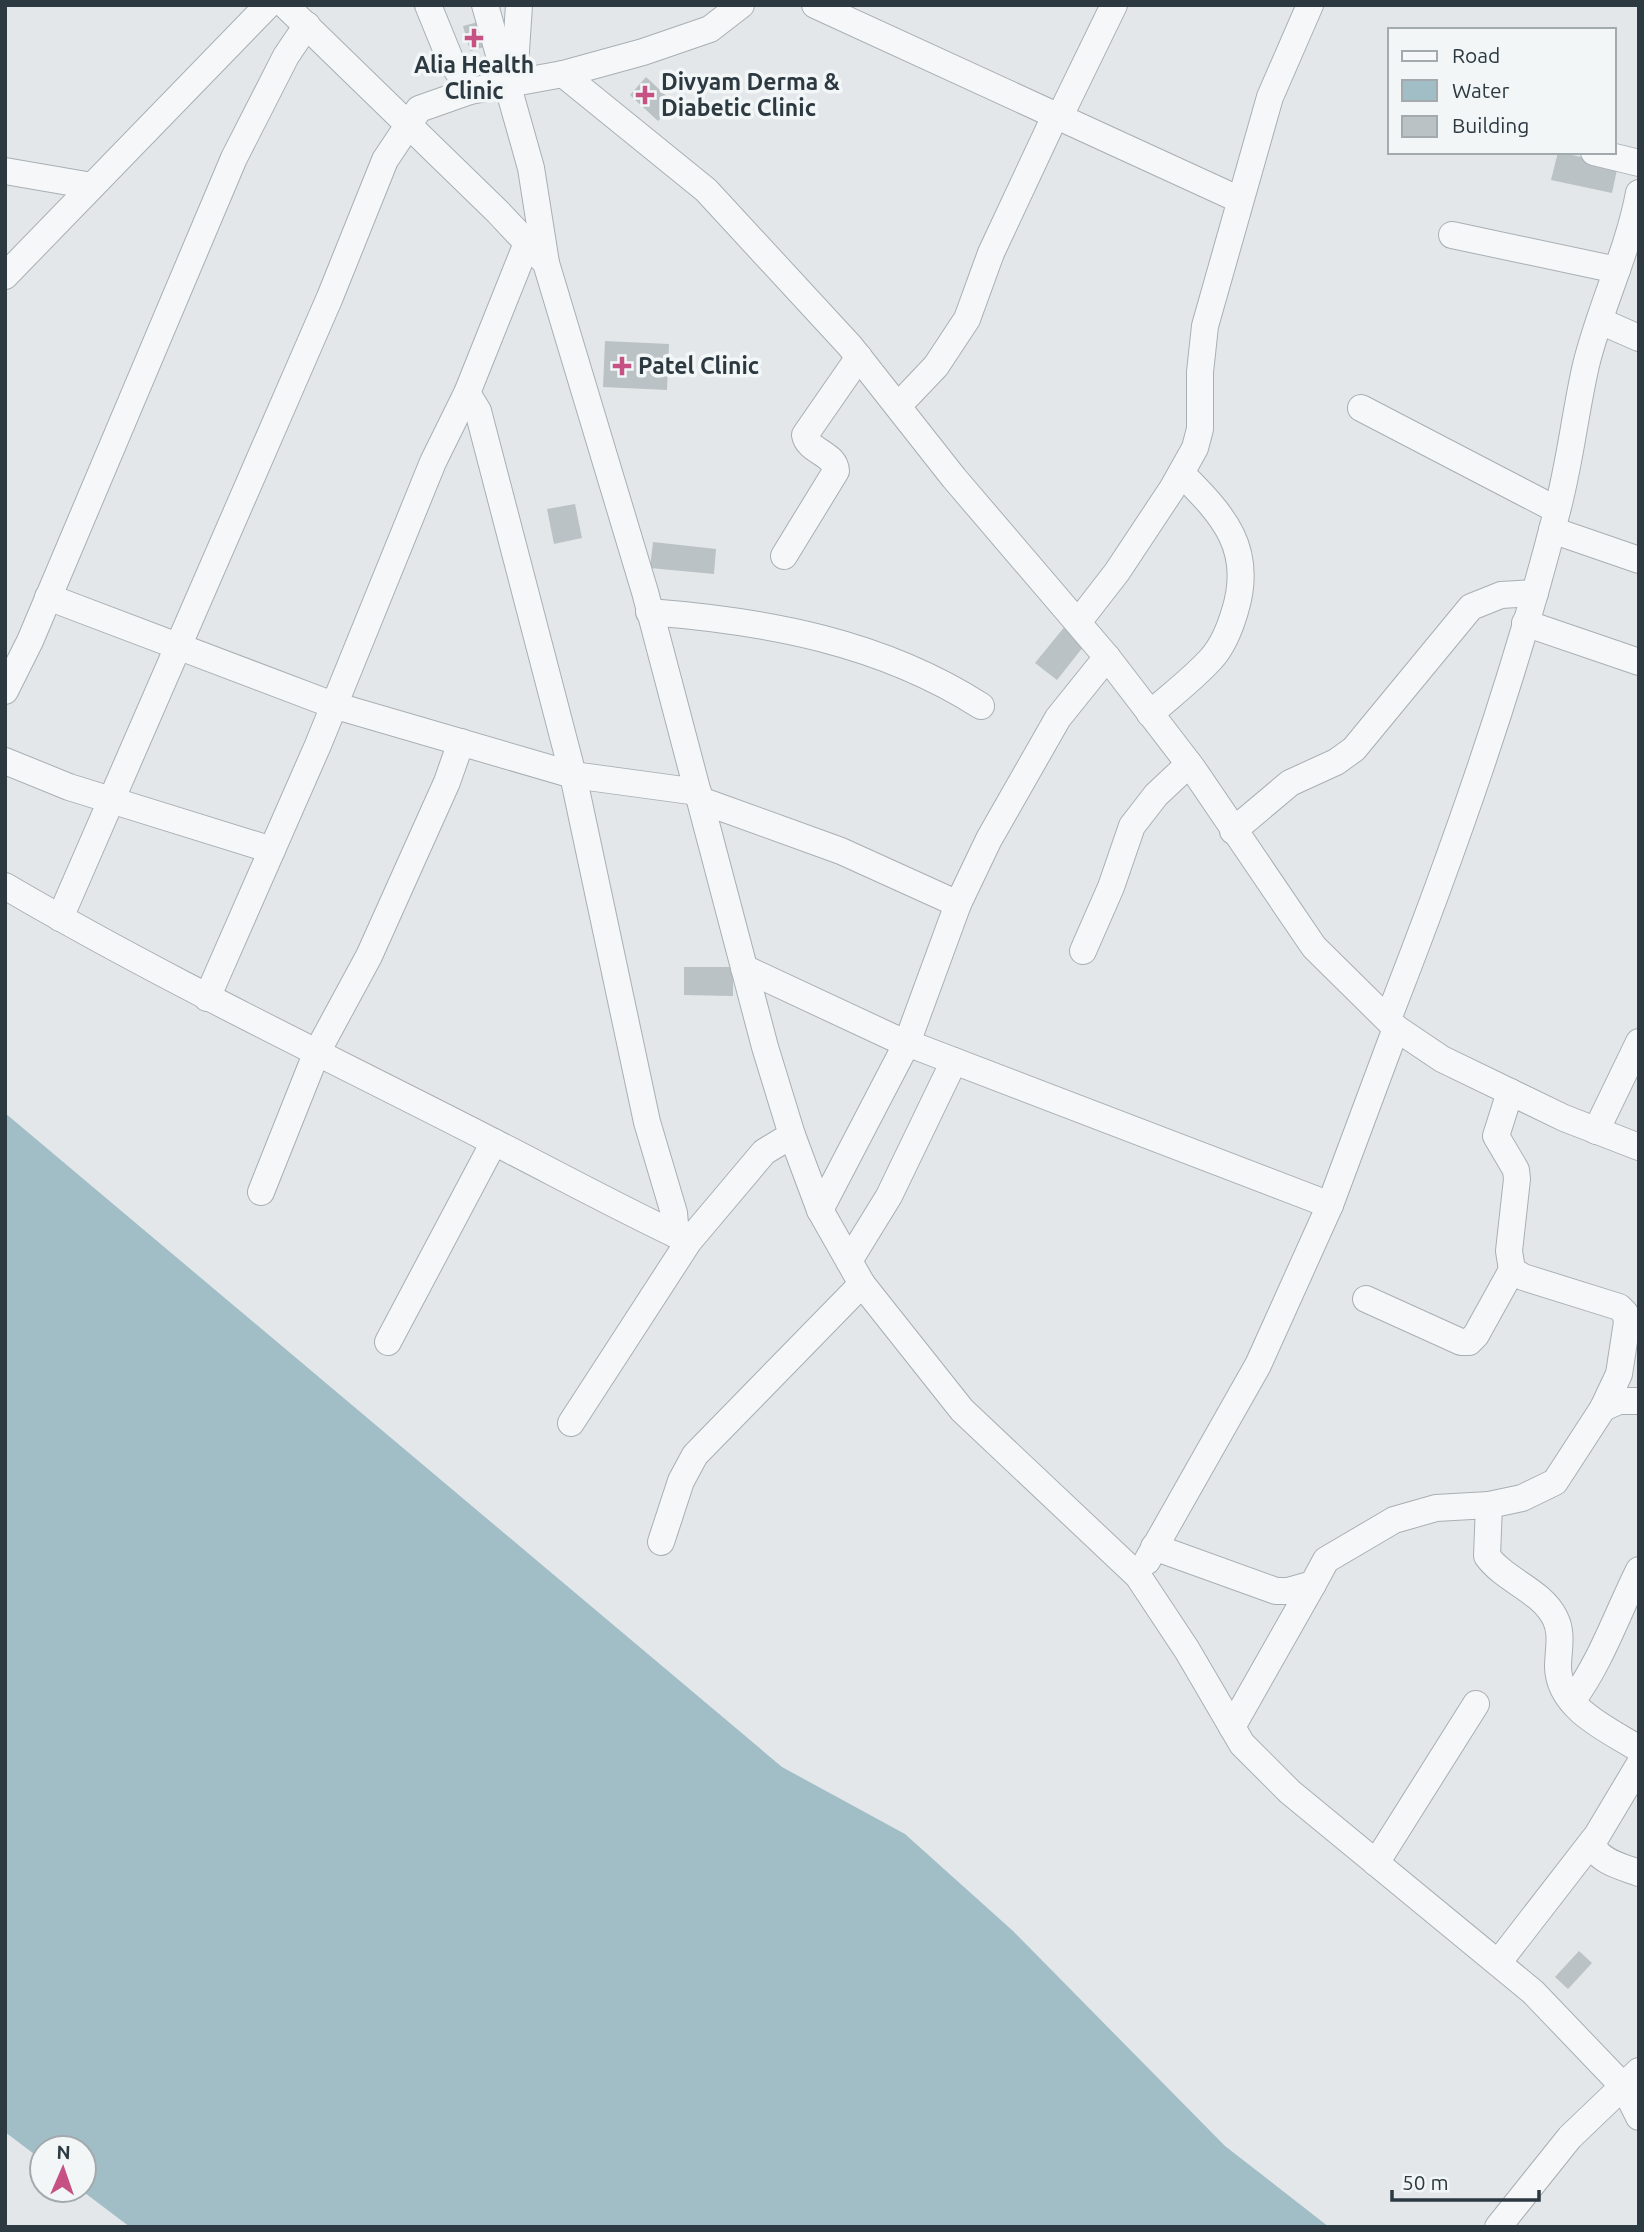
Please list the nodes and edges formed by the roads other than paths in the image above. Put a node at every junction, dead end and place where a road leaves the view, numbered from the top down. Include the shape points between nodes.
1 (268, 5) edge
2 (285, 5) edge
3 (408, 5) edge
4 (428, 5) edge
5 (485, 5) edge
6 (519, 5) edge
7 (741, 5) edge
8 (815, 5) edge
9 (1114, 5) edge
10 (1310, 5) edge
11 (307, 25) junction
12 (450, 59) junction
13 (563, 74) junction
14 (509, 83) junction
15 (470, 90) junction
16 (1058, 115) junction
17 (408, 124) junction
18 (1602, 154) edge
19 (1639, 163) edge
20 (5, 171) edge
21 (92, 187) junction
22 (1639, 193) edge
23 (1240, 200) junction
24 (1452, 235) dead end
25 (527, 243) junction
26 (546, 263) junction
27 (1617, 270) junction
28 (5, 276) edge
29 (1600, 321) junction
30 (1639, 338) edge
31 (859, 357) junction
32 (467, 393) junction
33 (898, 406) junction
34 (1361, 408) dead end
35 (1182, 474) junction
36 (1555, 520) junction
37 (784, 556) dead end
38 (1639, 560) edge
39 (1535, 593) junction
40 (48, 597) junction
41 (649, 612) junction
42 (1079, 621) junction
43 (1525, 623) junction
44 (178, 648) junction
45 (1107, 657) junction
46 (1639, 662) edge
47 (5, 691) edge
48 (333, 705) junction
49 (981, 706) dead end
50 (1150, 714) junction
51 (461, 742) junction
52 (5, 761) edge
53 (1189, 764) junction
54 (573, 775) junction
55 (699, 796) junction
56 (111, 800) junction
57 (1233, 831) junction
58 (272, 850) junction
59 (5, 886) edge
60 (958, 904) junction
61 (60, 918) junction
62 (1083, 951) dead end
63 (744, 968) junction
64 (207, 998) junction
65 (1392, 1024) junction
66 (1639, 1042) edge
67 (907, 1044) junction
68 (316, 1054) junction
69 (954, 1061) junction
70 (1510, 1092) junction
71 (1596, 1130) junction
72 (792, 1135) junction
73 (494, 1142) junction
74 (1639, 1147) edge
75 (261, 1192) dead end
76 (1330, 1205) junction
77 (820, 1210) junction
78 (682, 1238) junction
79 (849, 1261) junction
80 (1512, 1270) junction
81 (862, 1284) junction
82 (1366, 1299) dead end
83 (388, 1342) dead end
84 (1639, 1401) edge
85 (1603, 1408) junction
86 (571, 1423) dead end
87 (1489, 1505) junction
88 (661, 1542) dead end
89 (1154, 1547) junction
90 (1639, 1570) edge
91 (1138, 1576) junction
92 (1313, 1584) junction
93 (1572, 1701) junction
94 (1476, 1704) dead end
95 (1232, 1727) junction
96 (1639, 1749) edge
97 (1639, 1765) edge
98 (1629, 1795) edge
99 (1594, 1839) junction
100 (1376, 1863) junction
101 (1639, 1873) edge
102 (1498, 1962) junction
103 (1631, 2079) edge
104 (1639, 2117) edge
105 (1498, 2227) edge

1 - 21 street
2 - 11 street
3 - 12 street
4 - 12 street
5 - 14 street
6 - 14 street
7 - 13 street via 710,29
8 - 16 street
9 - 16 street
10 - 23 street via 1270,97
11 - 17 street
11 - 40 street via 234,158
12 - 15 street
13 - 14 street
13 - 31 street via 706,190
14 - 15 street
14 - 26 street via 531,168
15 - 17 street via 419,109
16 - 23 street
16 - 33 street via 1000,231 967,319 936,366
17 - 25 street
17 - 44 street via 385,160
18 - 19 street
20 - 21 street
21 - 28 street
22 - 27 street
23 - 35 street via 1205,326 1200,429
24 - 27 street
25 - 26 street
25 - 32 street
26 - 41 street
27 - 29 street
29 - 30 street
29 - 36 street via 1586,364
31 - 33 street
31 - 37 street via 805,435 807,443 834,462 836,471
32 - 48 street via 433,462
32 - 54 street via 478,411
33 - 42 street via 954,478
34 - 36 street
35 - 42 street
35 - 50 street via 1230,530 1240,551 1242,577 1231,625 1218,650
36 - 38 street
36 - 39 street
39 - 43 street
39 - 57 street via 1501,595 1471,607 1354,749 1283,788
40 - 44 street
40 - 47 street
41 - 49 street via 723,618 803,632 927,674
41 - 55 street
42 - 45 street
43 - 46 street
43 - 65 street
44 - 48 street
44 - 56 street
45 - 50 street
45 - 60 street via 1058,718
48 - 51 street
48 - 58 street
50 - 53 street
51 - 54 street
51 - 68 street via 369,956
52 - 56 street
53 - 57 street
53 - 62 street via 1132,826
54 - 55 street
54 - 78 street via 647,1122
55 - 60 street via 841,851
55 - 63 street
56 - 58 street
56 - 61 street
57 - 65 street via 1314,947
58 - 64 street
59 - 61 street
60 - 67 street
61 - 64 street
63 - 67 street
63 - 72 street
64 - 68 street
65 - 70 street via 1442,1059
65 - 76 street
66 - 71 street
67 - 69 street
67 - 77 street
68 - 73 street
68 - 75 street
69 - 76 street
69 - 79 street via 889,1196
70 - 71 street
70 - 80 street via 1496,1136 1516,1170 1509,1251
71 - 74 street
72 - 77 street
72 - 78 street via 764,1152
73 - 78 street
73 - 83 street
76 - 89 street via 1258,1365
77 - 79 street
78 - 86 street
79 - 81 street
80 - 82 street via 1469,1342
80 - 85 street via 1625,1313 1627,1333 1619,1374
81 - 88 street via 695,1455 681,1481
81 - 91 street via 961,1410
84 - 85 street via 1619,1401
85 - 87 street via 1555,1482 1522,1498
87 - 92 street via 1436,1508 1394,1520 1326,1560
87 - 93 street via 1487,1556 1539,1599 1556,1620 1559,1674
89 - 91 street
89 - 92 street via 1276,1591
90 - 93 street via 1595,1667
91 - 95 street
92 - 95 street
93 - 96 street via 1588,1717
94 - 100 street
95 - 100 street via 1242,1744 1290,1792
97 - 98 street
98 - 99 street
99 - 101 street via 1593,1848 1602,1858
99 - 102 street
100 - 102 street
102 - 103 street
103 - 104 street
103 - 105 street via 1570,2137

